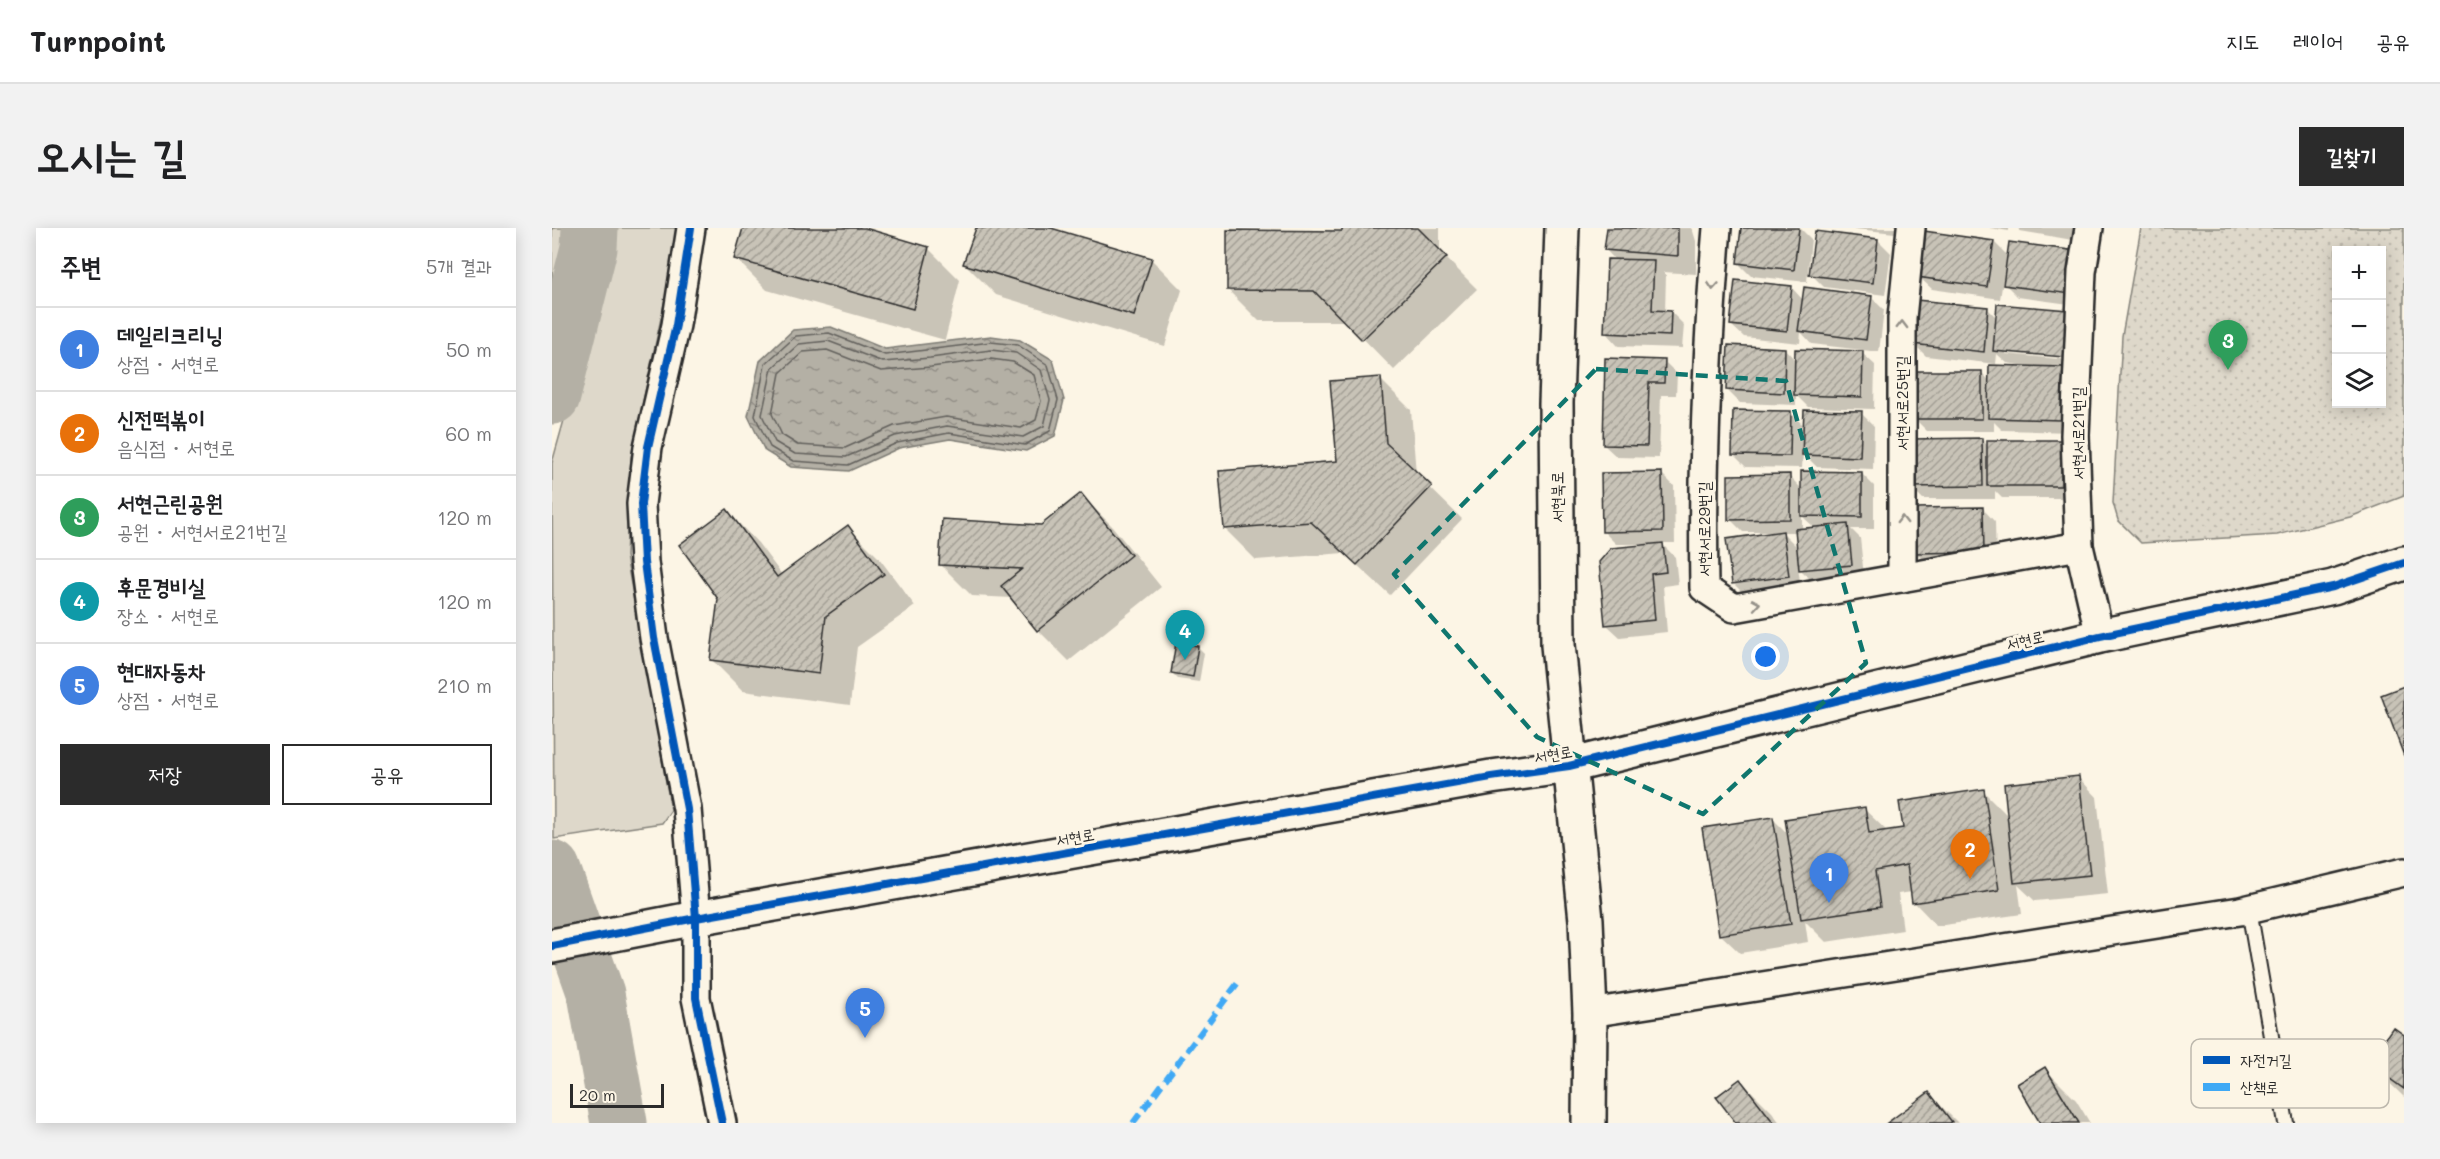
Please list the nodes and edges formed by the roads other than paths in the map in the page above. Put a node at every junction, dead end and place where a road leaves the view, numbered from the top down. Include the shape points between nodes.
1 (691, 228) edge
2 (1562, 228) edge
3 (1717, 228) edge
4 (1911, 228) edge
5 (2089, 228) edge
6 (2079, 546) junction
7 (2404, 563) edge
8 (1902, 578) junction
9 (2100, 636) junction
10 (1569, 766) junction
11 (2404, 872) edge
12 (2249, 909) junction
13 (696, 918) junction
14 (552, 946) edge
15 (1590, 1013) junction
16 (2271, 1039) edge
17 (2283, 1108) edge
18 (722, 1123) edge
19 (1589, 1123) edge
20 (2286, 1123) edge

1 - 13 street via 676,325 648,447 641,504 654,638 687,809
2 - 10 street, 서현북로 via 1556,403 1558,645
3 -> 8 street, 서현서로29번길 via 1705,385 1704,588 1734,608
8 -> 4 street, 서현서로25번길 via 1902,318
5 - 6 street, 서현서로21번길 via 2082,272 2075,435
6 - 8 street, 서현서로29번길
6 - 9 street, 서현서로21번길
7 - 9 street, 서현로 via 2333,587
9 - 10 street, 서현로
10 - 13 street, 서현로
10 - 15 street, 서현북로 via 1586,920
11 - 12 street
12 - 15 street
12 - 16 lane
13 - 14 street, 서현로
13 - 18 street via 696,998
15 - 19 street, 서현북로
17 - 20 lane

